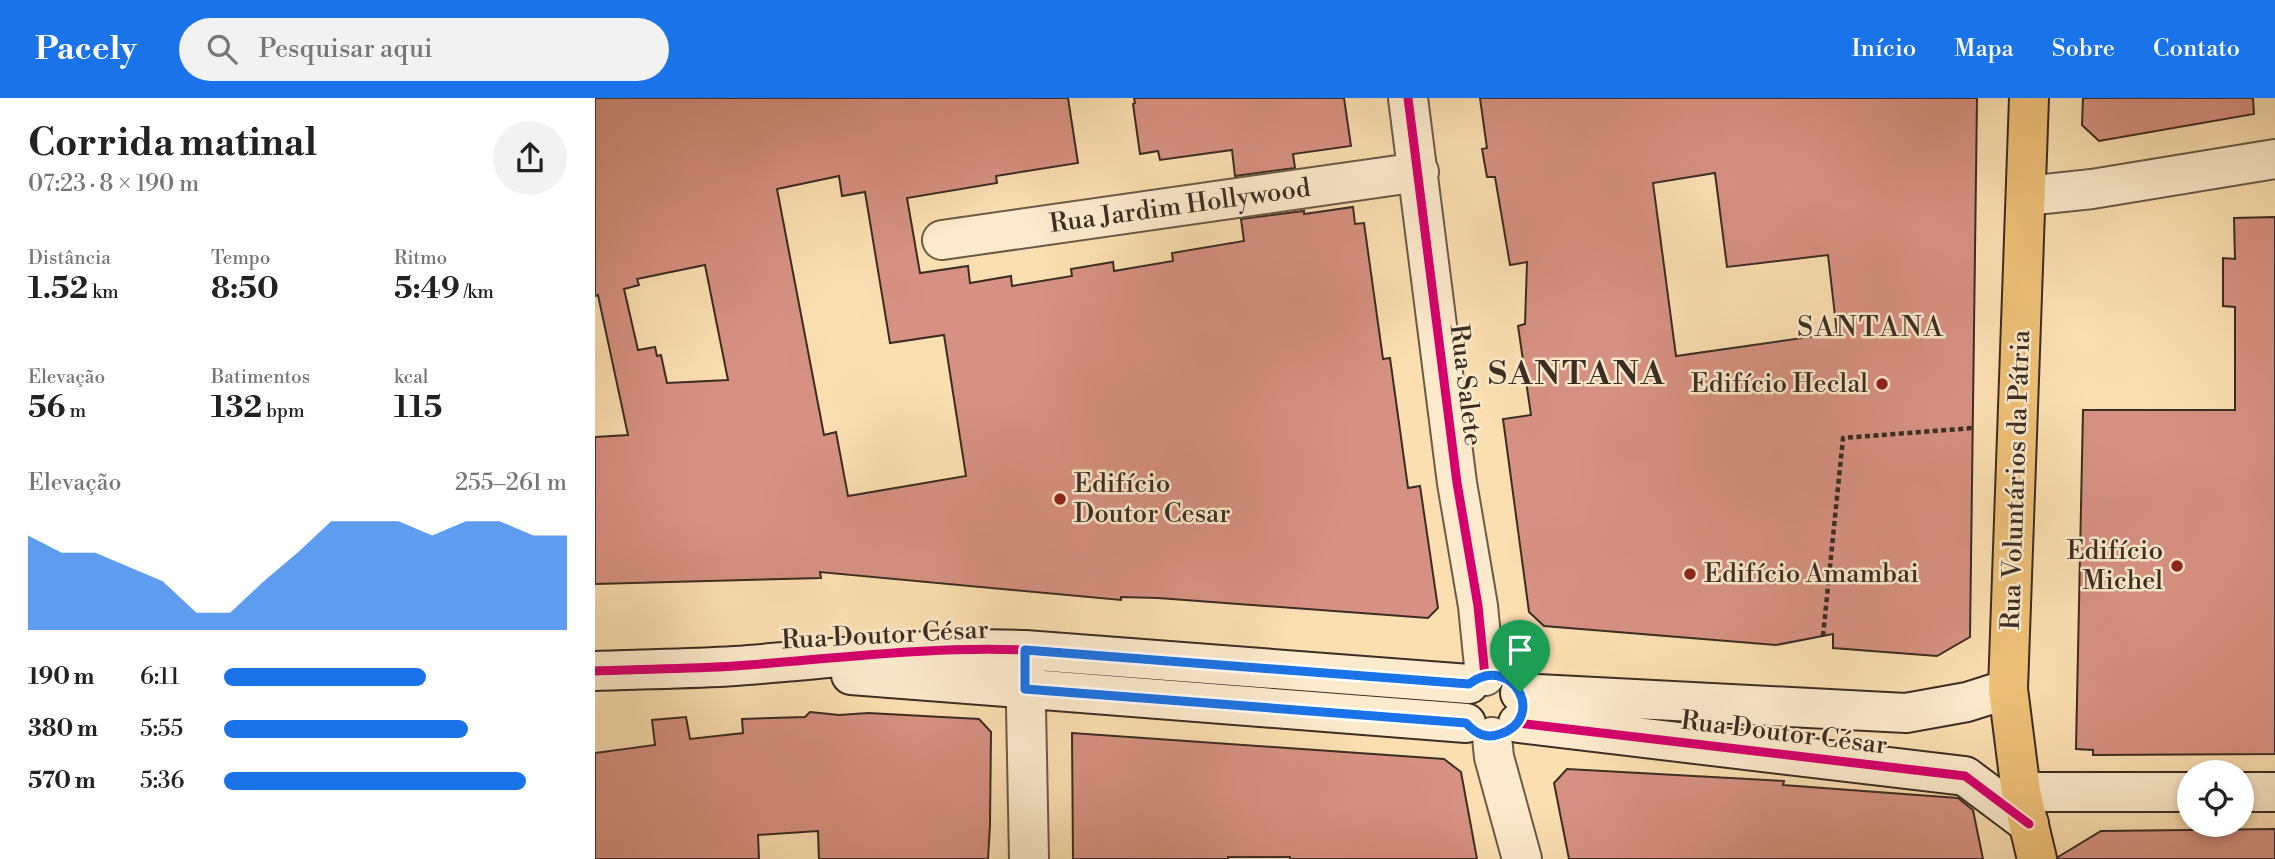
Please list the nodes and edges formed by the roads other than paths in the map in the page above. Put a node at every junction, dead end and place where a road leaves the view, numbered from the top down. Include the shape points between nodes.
1 (1408, 98) edge
2 (2029, 98) edge
3 (2275, 159) edge
4 (1419, 172) junction
5 (2027, 196) junction
6 (942, 240) dead end
7 (1025, 650) junction
8 (734, 666) junction
9 (595, 670) edge
10 (1477, 680) junction
11 (1025, 689) junction
12 (2008, 690) junction
13 (1499, 719) junction
14 (2254, 792) edge
15 (2275, 792) edge
16 (2177, 794) edge
17 (2029, 825) edge
18 (1029, 859) edge
19 (1522, 859) edge

1 - 4 street, Rua Salete
2 - 5 main road, Rua Voluntários da Pátria
3 - 5 street
4 - 6 street, Rua Jardim Hollywood
4 - 10 street, Rua Salete via 1457,483 1478,606
5 - 12 main road, Rua Voluntários da Pátria
7 - 8 street, Rua Doutor César via 973,648
7 - 10 street, Rua Doutor César
7 - 11 street
8 - 9 street, Rua Doutor César
8 - 11 street, Rua Doutor César
10 - 13 street, Rua Doutor César via 1495,675 1514,684
10 - 13 street, Rua Salete via 1462,695 1461,715
11 - 13 street, Rua Doutor César
11 - 18 street
12 - 13 street, Rua Doutor César via 1906,713
12 - 17 main road, Rua Voluntários da Pátria
13 - 17 street, Rua Doutor César via 1965,776
13 - 19 street via 1494,757
14 - 15 street
16 - 17 street

